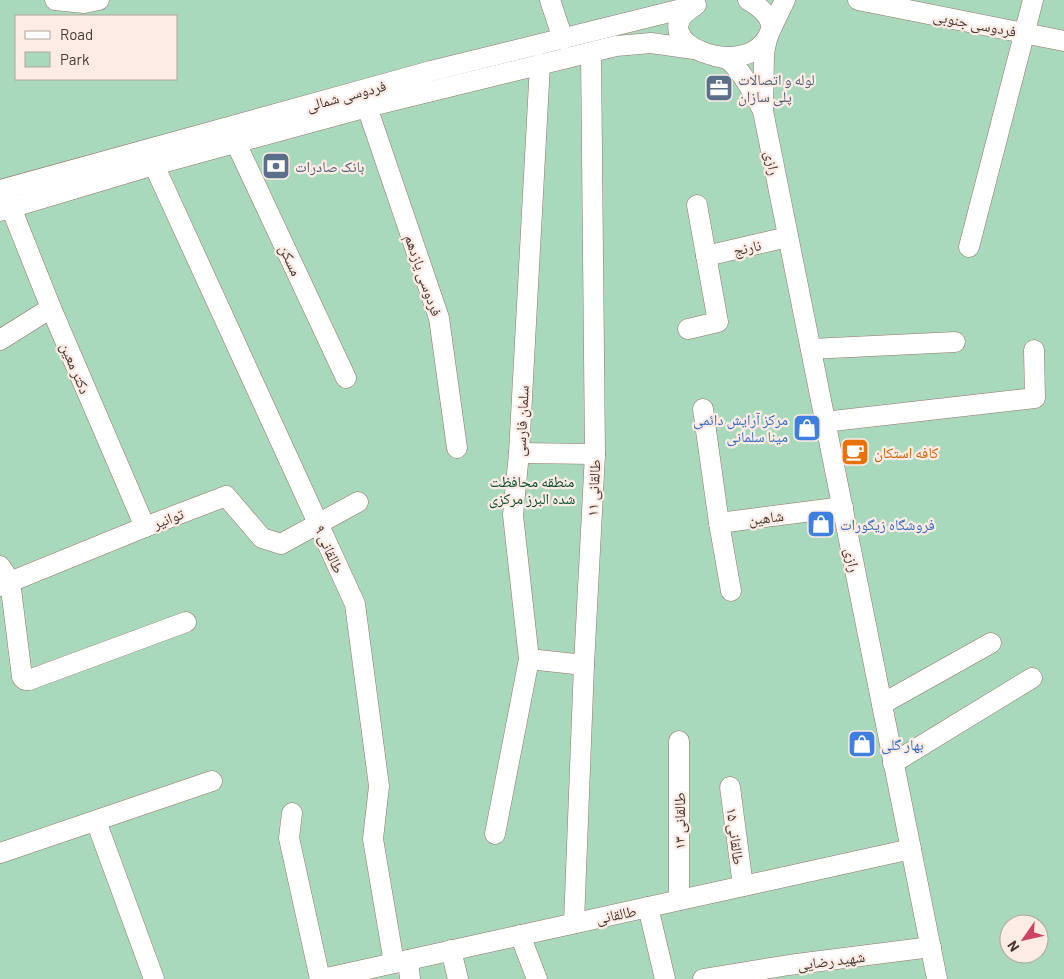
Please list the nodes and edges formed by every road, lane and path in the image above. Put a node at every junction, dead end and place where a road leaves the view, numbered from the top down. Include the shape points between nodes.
1 (55, 0) edge
2 (99, 0) edge
3 (550, 0) edge
4 (748, 0) edge
5 (786, 0) edge
6 (858, 0) edge
7 (1034, 0) edge
8 (700, 3) edge
9 (62, 15) edge
10 (1024, 33) junction
11 (769, 34) junction
12 (563, 39) junction
13 (1064, 41) edge
14 (699, 51) junction
15 (591, 53) junction
16 (540, 64) junction
17 (367, 108) junction
18 (763, 111) junction
19 (236, 142) junction
20 (154, 165) junction
21 (2, 189) edge
22 (697, 205) dead end
23 (5, 210) edge
24 (788, 237) junction
25 (969, 247) dead end
26 (706, 256) junction
27 (51, 308) junction
28 (688, 329) dead end
29 (0, 340) edge
30 (955, 342) dead end
31 (811, 349) junction
32 (1034, 350) dead end
33 (346, 378) dead end
34 (703, 409) dead end
35 (824, 422) junction
36 (457, 448) dead end
37 (519, 454) junction
38 (595, 454) junction
39 (358, 502) dead end
40 (843, 507) junction
41 (719, 522) junction
42 (319, 524) junction
43 (145, 527) junction
44 (3, 578) edge
45 (731, 591) dead end
46 (186, 622) dead end
47 (991, 643) dead end
48 (529, 659) junction
49 (584, 665) junction
50 (1032, 678) dead end
51 (882, 704) junction
52 (679, 741) dead end
53 (893, 762) junction
54 (212, 781) dead end
55 (730, 786) dead end
56 (292, 813) dead end
57 (96, 821) junction
58 (495, 834) dead end
59 (911, 849) junction
60 (0, 853) edge
61 (743, 886) junction
62 (679, 900) junction
63 (648, 907) junction
64 (574, 923) junction
65 (520, 935) junction
66 (931, 947) junction
67 (451, 950) junction
68 (404, 967) edge
69 (154, 979) edge
70 (321, 979) edge
71 (458, 979) edge
72 (537, 979) edge
73 (665, 979) edge
74 (703, 979) edge
75 (936, 979) edge

1 - 2 street via 84,3
1 - 9 street
3 - 12 street
4 - 11 street via 767,16
5 - 11 street
6 - 10 street, فردوسی جنوبی
7 - 10 street
8 - 12 street, فردوسی شمالی
8 - 14 street via 684,13 678,23 678,32 684,41
10 - 13 street, فردوسی جنوبی
10 - 25 street
11 - 14 street via 747,54 719,57
11 - 18 street via 764,54
12 - 21 street, فردوسی شمالی
14 - 15 street, فردوسی شمالی via 652,43 616,46
14 - 18 street via 727,59 747,83
15 - 16 street, فردوسی شمالی
15 - 38 street, طالقانی ۱۱
16 - 17 street, فردوسی شمالی
16 - 37 street, سلمان فارسی
17 - 19 street, فردوسی شمالی
17 - 36 street, فردوسی یازدهم via 439,318
18 - 24 street, رازی
19 - 20 street, فردوسی شمالی
19 - 33 street, مسکن
20 - 23 street, فردوسی شمالی
20 - 42 street, طالقانی ۹
21 - 23 street, دکتر معین
22 - 26 street
23 - 27 street, دکتر معین via 26,244
24 - 26 street, نارنج
24 - 31 street, رازی
26 - 28 street via 718,322
27 - 29 street
27 - 43 street, دکتر معین
30 - 31 street
31 - 35 street, رازی
32 - 35 street via 1034,398
34 - 41 street
35 - 40 street, رازی
37 - 38 street
37 - 48 street, سلمان فارسی via 513,515
38 - 49 street, طالقانی ۱۱
39 - 42 street
40 - 41 street, شاهین
40 - 51 street, رازی
41 - 45 street
42 - 43 street, توانیر via 281,544 262,538 226,496
42 - 68 street, طالقانی ۹ via 355,604 379,786 373,839
43 - 44 street, توانیر
44 - 46 street via 25,680
47 - 51 street
48 - 49 street
48 - 58 street, سلمان فارسی
49 - 64 street, طالقانی ۱۱
50 - 53 street
51 - 53 street, رازی
52 - 62 street, طالقانی ۱۳
53 - 59 street, رازی
54 - 57 street
55 - 61 street, طالقانی ۱۵
56 - 70 street via 289,838
57 - 60 street
57 - 69 street
59 - 61 street, طالقانی
59 - 66 street, رازی
61 - 62 street, طالقانی
62 - 63 street, طالقانی
63 - 64 street, طالقانی
63 - 73 street
64 - 65 street, طالقانی
65 - 67 street, طالقانی
65 - 72 street
66 - 74 street, شهید رضایی
66 - 75 street, رازی
67 - 68 street, طالقانی
67 - 71 street
68 - 70 street, طالقانی

